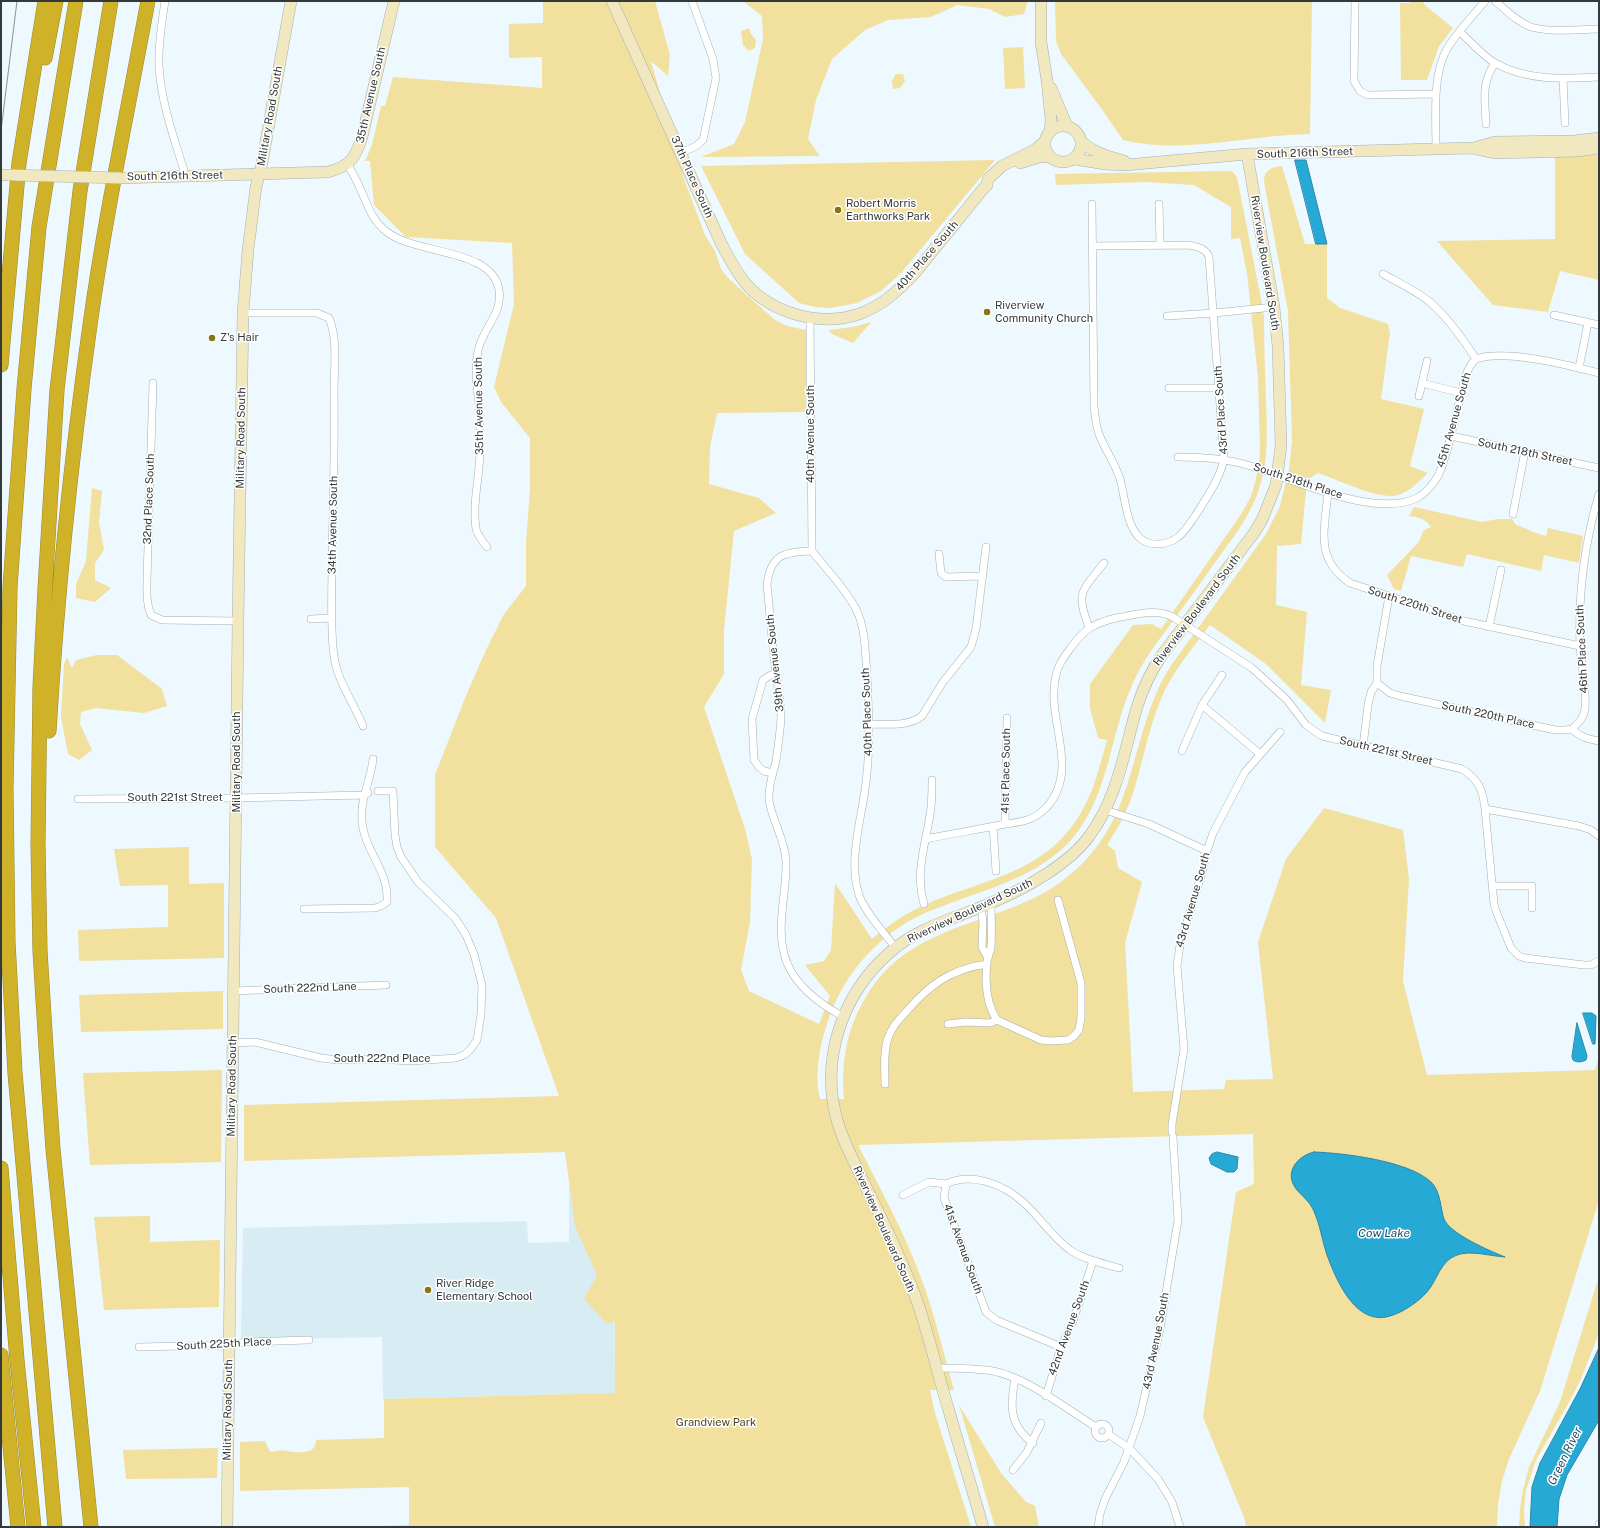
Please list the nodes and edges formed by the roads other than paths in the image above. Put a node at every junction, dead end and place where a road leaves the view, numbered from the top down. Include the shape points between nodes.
1 (44, 1) edge
2 (56, 1) edge
3 (76, 1) edge
4 (111, 1) edge
5 (148, 1) edge
6 (165, 1) edge
7 (291, 1) edge
8 (394, 1) edge
9 (612, 1) edge
10 (692, 1) edge
11 (1041, 1) edge
12 (1355, 1) edge
13 (1486, 1) edge
14 (1495, 1) edge
15 (1599, 29) edge
16 (1460, 32) junction
17 (1495, 62) junction
18 (1599, 77) edge
19 (1564, 79) junction
20 (1047, 80) junction
21 (1436, 94) junction
22 (1565, 123) dead end
23 (1486, 124) dead end
24 (1067, 126) junction
25 (1047, 136) junction
26 (1599, 138) edge
27 (1081, 141) junction
28 (1472, 148) junction
29 (1599, 148) edge
30 (1436, 149) junction
31 (681, 153) junction
32 (1248, 154) junction
33 (1050, 158) junction
34 (1075, 158) junction
35 (1138, 163) junction
36 (348, 165) junction
37 (259, 174) junction
38 (6, 175) edge
39 (186, 177) junction
40 (987, 185) junction
41 (1092, 204) dead end
42 (1159, 204) dead end
43 (1160, 245) junction
44 (1092, 246) junction
45 (1383, 274) dead end
46 (8, 289) junction
47 (1274, 307) junction
48 (243, 313) junction
49 (1214, 313) junction
50 (1554, 315) dead end
51 (1167, 316) dead end
52 (810, 317) junction
53 (1588, 322) junction
54 (1599, 325) edge
55 (1476, 359) junction
56 (1427, 360) dead end
57 (1, 365) edge
58 (1579, 368) junction
59 (1599, 372) edge
60 (153, 383) dead end
61 (1422, 383) junction
62 (1169, 388) dead end
63 (1220, 388) junction
64 (1461, 393) junction
65 (1419, 396) dead end
66 (1451, 436) junction
67 (1526, 451) junction
68 (1178, 457) dead end
69 (1224, 459) junction
70 (1599, 468) edge
71 (1277, 475) junction
72 (1328, 492) junction
73 (1599, 494) edge
74 (1417, 498) joint
75 (1513, 514) dead end
76 (486, 547) dead end
77 (986, 547) dead end
78 (812, 552) junction
79 (939, 554) dead end
80 (1104, 564) dead end
81 (1501, 570) dead end
82 (983, 576) junction
83 (1389, 596) junction
84 (331, 618) junction
85 (311, 619) dead end
86 (238, 621) junction
87 (1185, 624) junction
88 (1090, 627) junction
89 (1490, 627) junction
90 (1580, 646) junction
91 (776, 674) junction
92 (1222, 675) dead end
93 (1377, 682) junction
94 (1202, 705) junction
95 (1007, 718) dead end
96 (870, 724) junction
97 (363, 726) dead end
98 (1572, 729) junction
99 (1280, 732) dead end
100 (1599, 741) edge
101 (1363, 746) junction
102 (1182, 751) dead end
103 (1260, 754) junction
104 (372, 759) dead end
105 (773, 773) junction
106 (932, 780) dead end
107 (378, 791) dead end
108 (366, 794) junction
109 (237, 798) junction
110 (78, 799) dead end
111 (1485, 809) junction
112 (1105, 810) junction
113 (1005, 824) junction
114 (993, 826) junction
115 (1599, 836) edge
116 (926, 839) junction
117 (38, 844) junction
118 (1207, 851) junction
119 (996, 871) dead end
120 (1492, 886) junction
121 (1058, 900) dead end
122 (924, 904) dead end
123 (986, 905) junction
124 (1532, 908) dead end
125 (304, 909) dead end
126 (895, 947) junction
127 (987, 961) junction
128 (1599, 961) edge
129 (386, 985) dead end
130 (233, 991) junction
131 (842, 1016) junction
132 (997, 1020) junction
133 (948, 1024) dead end
134 (233, 1043) junction
135 (885, 1084) dead end
136 (1, 1168) edge
137 (946, 1184) junction
138 (903, 1194) dead end
139 (1093, 1261) junction
140 (1119, 1268) dead end
141 (308, 1340) dead end
142 (229, 1345) junction
143 (139, 1347) dead end
144 (1061, 1347) junction
145 (1, 1355) edge
146 (937, 1368) junction
147 (1015, 1379) junction
148 (1046, 1396) junction
149 (1041, 1423) dead end
150 (80, 1425) junction
151 (1033, 1443) junction
152 (1129, 1448) junction
153 (1013, 1470) dead end
154 (1599, 1524) edge
155 (18, 1527) edge
156 (34, 1527) edge
157 (55, 1527) edge
158 (91, 1527) edge
159 (98, 1527) edge
160 (227, 1527) edge
161 (983, 1527) edge
162 (1098, 1527) edge
163 (1180, 1527) edge
164 (1599, 1527) edge

1 - 46 highway via 19,163
2 - 46 highway via 23,173
3 - 157 highway via 39,227 24,389 10,587 6,780 8,935 15,1073
4 - 117 highway via 80,191 57,390 42,657
5 - 117 highway via 93,309 73,457
6 - 39 street via 159,50 161,81
7 - 37 street, Military Road South
8 - 36 street, 35th Avenue South via 360,144
9 - 31 street, 37th Place South
10 - 31 street via 713,59 716,78 703,140
11 - 20 street via 1041,42
12 - 21 street via 1354,81 1360,91 1368,94
13 - 16 street
14 - 15 street via 1529,26 1558,30
16 - 17 street
16 - 21 street via 1444,56
17 - 19 street via 1522,73
17 - 23 street via 1485,81
18 - 19 street
19 - 22 street
20 - 24 street
20 - 25 street via 1050,120
21 - 30 street
24 - 25 street via 1058,127
24 - 27 street via 1074,130
25 - 33 street via 1045,149
25 - 40 street, 40th Place South via 1036,149 1002,166 988,179
26 - 28 street, South 216th Street via 1574,141 1495,142
27 - 34 street via 1080,150
27 - 35 street, South 216th Street via 1101,154
28 - 29 street, South 216th Street via 1494,153
28 - 30 street, South 216th Street
30 - 32 street, South 216th Street
31 - 52 street, 37th Place South via 735,269 760,297 774,306
32 - 35 street, South 216th Street
32 - 47 street, Riverview Boulevard South
33 - 34 street via 1061,163
33 - 40 street, 40th Place South via 1039,157 1017,164
34 - 35 street, South 216th Street via 1114,165
36 - 37 street, South 216th Street via 328,172
36 - 76 street, 35th Avenue South via 371,214 385,231 412,245 479,263 492,272 498,284 499,304 481,339 476,361 480,417 476,529
37 - 39 street, South 216th Street
37 - 48 street, Military Road South via 248,250
38 - 39 street, South 216th Street, bridge
40 - 52 street, 40th Place South via 915,273 890,297 866,311 851,316 828,319
41 - 44 street
42 - 43 street
43 - 44 street
43 - 49 street, 43rd Place South via 1189,245 1208,252
44 - 69 street, 43rd Place South via 1096,421 1099,435 1116,468 1129,517 1140,539 1157,544 1167,543 1179,537 1215,485
45 - 55 street via 1430,302 1455,329
46 - 57 highway
47 - 49 street
47 - 71 street, Riverview Boulevard South via 1278,346 1281,445
48 - 84 street, 34th Avenue South via 317,313 329,318 332,324 334,338
48 - 86 street, Military Road South
49 - 51 street
49 - 63 street, 43rd Place South
50 - 53 street
52 - 78 street, 40th Avenue South
53 - 54 street
53 - 58 street
55 - 58 street via 1511,356
55 - 64 street, 45th Avenue South via 1466,374
56 - 61 street
58 - 59 street
60 - 86 street, 32nd Place South via 147,579 147,603 151,615 162,620
61 - 64 street
61 - 65 street
62 - 63 street
63 - 69 street, 43rd Place South
64 - 66 street, 45th Avenue South
66 - 67 street, South 218th Street
66 - 74 street, 45th Avenue South via 1438,476
67 - 70 street, South 218th Street
67 - 75 street
68 - 69 street, South 218th Place
69 - 71 street, South 218th Place
71 - 72 street, South 218th Place
71 - 87 street, Riverview Boulevard South via 1276,485 1254,533
72 - 74 street, South 218th Place via 1378,504
72 - 83 street, South 220th Street via 1324,546 1332,566 1338,575 1350,583
73 - 90 street, 46th Place South via 1581,579
77 - 82 street
78 - 91 street, 39th Avenue South via 791,552 778,558 769,570 767,584
78 - 96 street, 40th Place South via 850,600 860,621 864,640
79 - 82 street via 941,573 946,577
80 - 88 street via 1082,594 1083,609
81 - 89 street
82 - 96 street via 971,647 943,682 922,716 908,723
83 - 89 street, South 220th Street
83 - 93 street via 1377,666
84 - 85 street
84 - 97 street, 34th Avenue South via 334,658 347,694
86 - 109 street, Military Road South
87 - 88 street via 1158,612 1112,619
87 - 101 street, South 221st Street via 1256,671 1314,731 1322,736
87 - 112 street, Riverview Boulevard South via 1145,684 1120,774
88 - 113 street via 1074,643 1059,665 1056,676 1054,708 1063,764 1053,799 1046,809 1028,820
89 - 90 street, South 220th Street
90 - 98 street, 46th Place South via 1585,711
91 - 105 street, 39th Avenue South via 781,720
91 - 105 street via 763,680 752,719 754,760 759,767
92 - 94 street
93 - 98 street, South 220th Place via 1390,693 1400,696 1555,730
93 - 101 street via 1368,705
94 - 102 street
94 - 103 street
95 - 113 street, 41st Place South
96 - 126 street, 40th Place South via 868,772 854,859 855,875 860,897
98 - 100 street via 1585,738
99 - 103 street, 43rd Avenue South
101 - 111 street, South 221st Street via 1462,769 1472,776 1479,786 1484,796
103 - 118 street, 43rd Avenue South via 1241,778 1213,833
104 - 108 street
105 - 131 street, 39th Avenue South via 769,799 786,860 781,922 783,951 792,972 803,987 823,1005
106 - 116 street
107 - 134 street, South 222nd Place via 393,791 395,835 401,857 418,882 455,918 466,936 482,985 477,1040 470,1050 456,1058 412,1061 338,1060 254,1042
108 - 109 street, South 221st Street
108 - 125 street via 361,816 369,848 386,881 387,902 375,908
109 - 110 street, South 221st Street
109 - 130 street, Military Road South
111 - 115 street via 1579,826
111 - 120 street
112 - 118 street via 1149,824
112 - 123 street, Riverview Boulevard South via 1090,836 1050,872
113 - 114 street
114 - 116 street
114 - 119 street
116 - 122 street via 920,872
117 - 150 highway via 40,951 46,1048
118 - 152 street, 43rd Avenue South via 1178,956 1178,989 1184,1035 1172,1124 1178,1220 1160,1329 1140,1416
120 - 124 street via 1532,886
120 - 128 street via 1496,911 1511,948 1519,956 1584,965
121 - 132 street via 1081,983 1079,1030 1068,1040 1050,1041 1042,1040
123 - 126 street, Riverview Boulevard South via 940,922
123 - 127 street via 982,947
126 - 131 street, Riverview Boulevard South via 868,974
127 - 132 street via 988,1001
127 - 135 street via 938,981 910,1006 888,1038
129 - 130 street, South 222nd Lane
130 - 134 street, Military Road South
131 - 146 street, Riverview Boulevard South via 832,1064 836,1120 905,1270
132 - 133 street via 990,1023
134 - 142 street, Military Road South
136 - 156 highway
137 - 138 street via 929,1182
137 - 139 street via 974,1179 1003,1189 1023,1202 1052,1235 1082,1257
137 - 144 street, 41st Avenue South via 944,1198 986,1312 996,1320
139 - 140 street
139 - 144 street, 42nd Avenue South via 1073,1321
141 - 142 street, South 225th Place
142 - 143 street, South 225th Place
142 - 160 street, Military Road South
144 - 148 street, 42nd Avenue South
145 - 155 highway
146 - 147 street via 994,1372
146 - 161 street, Riverview Boulevard South
147 - 148 street
147 - 151 street via 1013,1418 1020,1431
148 - 152 street via 1096,1427 1100,1424 1106,1425 1109,1429 1108,1434
149 - 151 street
150 - 158 highway
150 - 159 highway
151 - 153 street
152 - 162 street, 43rd Avenue South via 1105,1500
152 - 163 street via 1166,1490 1178,1515
154 - 164 street

